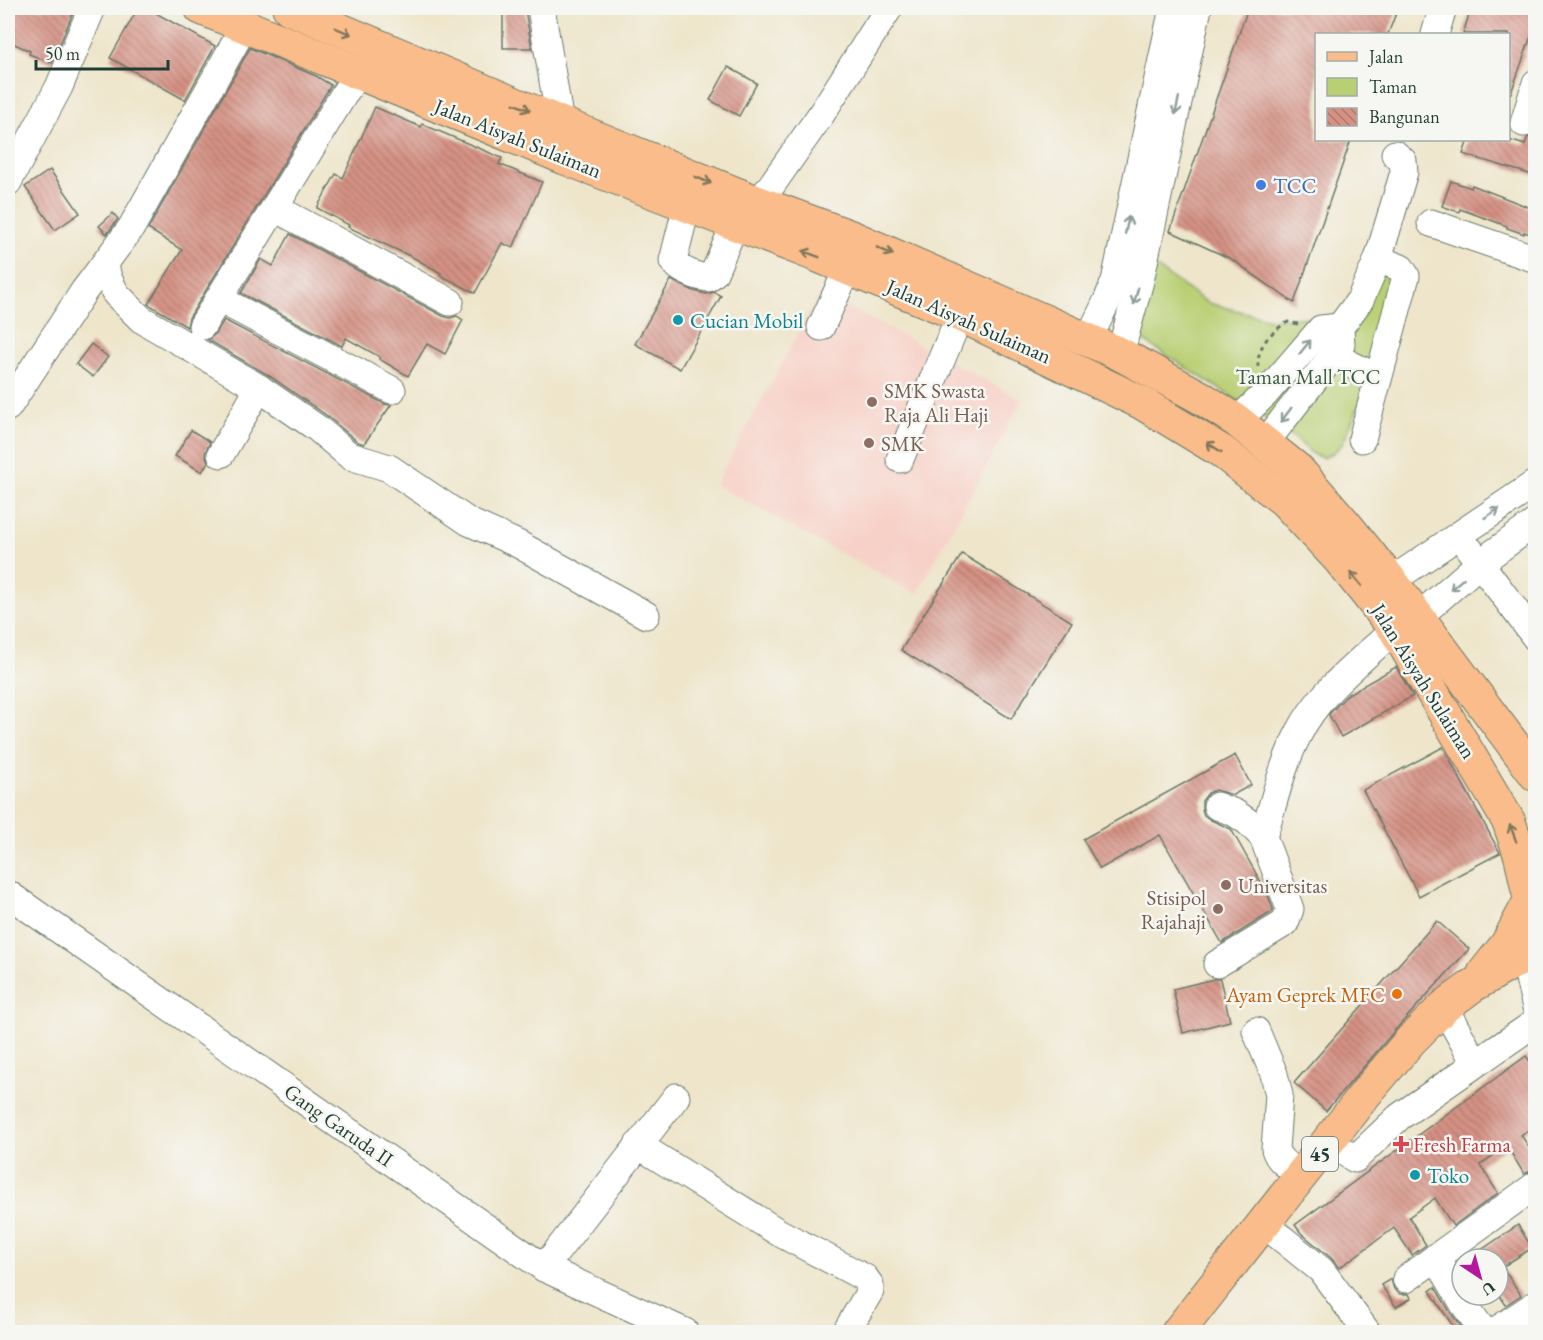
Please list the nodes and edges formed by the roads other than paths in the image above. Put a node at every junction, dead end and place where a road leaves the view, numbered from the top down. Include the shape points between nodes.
1 (92, 8) edge
2 (201, 8) edge
3 (289, 8) edge
4 (541, 8) edge
5 (889, 8) edge
6 (1173, 8) edge
7 (1198, 8) edge
8 (1443, 8) edge
9 (245, 25) junction
10 (1435, 33) edge
11 (1174, 61) junction
12 (357, 73) junction
13 (1536, 83) edge
14 (560, 123) junction
15 (1523, 123) edge
16 (1395, 154) dead end
17 (8, 182) edge
18 (759, 203) junction
19 (687, 205) junction
20 (274, 208) junction
21 (1431, 223) dead end
22 (735, 224) junction
23 (1378, 259) junction
24 (1536, 259) edge
25 (105, 265) junction
26 (848, 268) junction
27 (219, 299) junction
28 (947, 299) junction
29 (450, 302) dead end
30 (202, 326) dead end
31 (821, 327) dead end
32 (1340, 327) junction
33 (1088, 340) junction
34 (1120, 354) junction
35 (1332, 355) junction
36 (1378, 378) junction
37 (259, 388) junction
38 (392, 390) dead end
39 (8, 407) edge
40 (1237, 421) junction
41 (1362, 439) dead end
42 (1265, 443) junction
43 (221, 454) dead end
44 (900, 459) dead end
45 (1536, 483) edge
46 (1536, 522) edge
47 (1459, 534) junction
48 (1480, 563) junction
49 (1392, 581) junction
50 (646, 615) dead end
51 (1407, 623) junction
52 (1536, 638) edge
53 (1536, 775) edge
54 (1217, 806) dead end
55 (1263, 837) junction
56 (1532, 892) edge
57 (8, 894) edge
58 (1530, 955) edge
59 (1217, 964) dead end
60 (1473, 986) junction
61 (1444, 1007) junction
62 (1536, 1007) edge
63 (1536, 1022) edge
64 (1256, 1030) dead end
65 (1475, 1064) junction
66 (1366, 1093) junction
67 (676, 1097) dead end
68 (1400, 1117) junction
69 (1328, 1142) junction
70 (638, 1145) junction
71 (1303, 1176) junction
72 (1536, 1185) edge
73 (1264, 1224) junction
74 (1436, 1257) junction
75 (544, 1268) junction
76 (1406, 1279) dead end
77 (1536, 1304) edge
78 (685, 1332) edge
79 (846, 1332) edge
80 (1178, 1332) edge
81 (1367, 1332) edge
82 (1484, 1332) edge
83 (1494, 1332) edge

1 - 17 street via 59,87
2 - 9 main road, Jalan Aisyah Sulaiman
3 -> 14 main road, Jalan Aisyah Sulaiman
4 - 14 street
5 - 18 street
6 - 11 street
7 - 11 street
8 - 10 street
9 - 12 main road, Jalan Aisyah Sulaiman
9 - 25 street via 131,228
33 -> 11 street via 1115,281
11 -> 34 street via 1140,281
12 - 19 main road, Jalan Aisyah Sulaiman
12 - 20 street
13 - 15 street
14 -> 18 main road, Jalan Aisyah Sulaiman
16 - 23 street via 1404,168
18 -> 28 main road, Jalan Aisyah Sulaiman via 854,238
19 - 22 main road, Jalan Aisyah Sulaiman
19 - 22 street via 673,261 679,268 708,278 714,273
20 - 27 street
20 - 29 street
21 - 24 street
26 -> 22 main road, Jalan Aisyah Sulaiman
23 - 32 street via 1366,289
23 - 36 street via 1401,268 1406,276
25 - 37 street via 116,294 131,311
25 - 39 street
26 - 28 main road, Jalan Aisyah Sulaiman
26 - 31 street
27 - 30 street
27 - 38 street
28 - 33 main road, Jalan Aisyah Sulaiman
28 - 44 street
51 -> 28 main road, Jalan Aisyah Sulaiman via 1346,567 1285,501 1221,451
32 - 35 street via 1341,345
40 -> 32 street via 1321,329
33 - 34 main road, Jalan Aisyah Sulaiman
34 - 40 main road, Jalan Aisyah Sulaiman
35 - 36 street
35 -> 42 street
36 - 41 street
37 - 43 street
37 - 50 street via 350,456 389,468 469,522 518,544
40 - 42 main road, Jalan Aisyah Sulaiman
42 - 49 main road, Jalan Aisyah Sulaiman via 1298,470
47 -> 45 street
46 - 48 street
47 - 48 street
47 - 49 street
48 -> 51 street
48 - 52 street
49 - 51 main road, Jalan Aisyah Sulaiman
51 - 53 main road, Jalan Aisyah Sulaiman
51 - 55 street via 1334,686 1309,716 1290,753
56 -> 51 main road, Jalan Aisyah Sulaiman via 1509,822
54 - 55 street via 1242,817
55 - 59 street via 1290,909 1288,918
56 - 60 main road, 45 via 1507,944
57 - 75 street, Gang Garuda II
58 - 60 main road, 45
58 - 62 street
60 - 61 main road, 45
61 - 65 street
61 - 66 main road, 45
63 - 65 street
64 - 71 street via 1279,1095 1275,1149 1282,1162
65 - 68 street
66 - 68 street
66 - 69 main road, 45
67 - 70 street
68 - 69 street via 1355,1159
69 - 71 main road, 45
70 - 75 street
70 - 79 street via 778,1232 866,1278 870,1291
71 - 73 main road, 45
72 - 74 street
73 - 80 main road, 45
73 - 81 street via 1321,1270
74 - 76 street
74 - 82 street
75 - 78 street, Gang Garuda II
77 - 83 street

